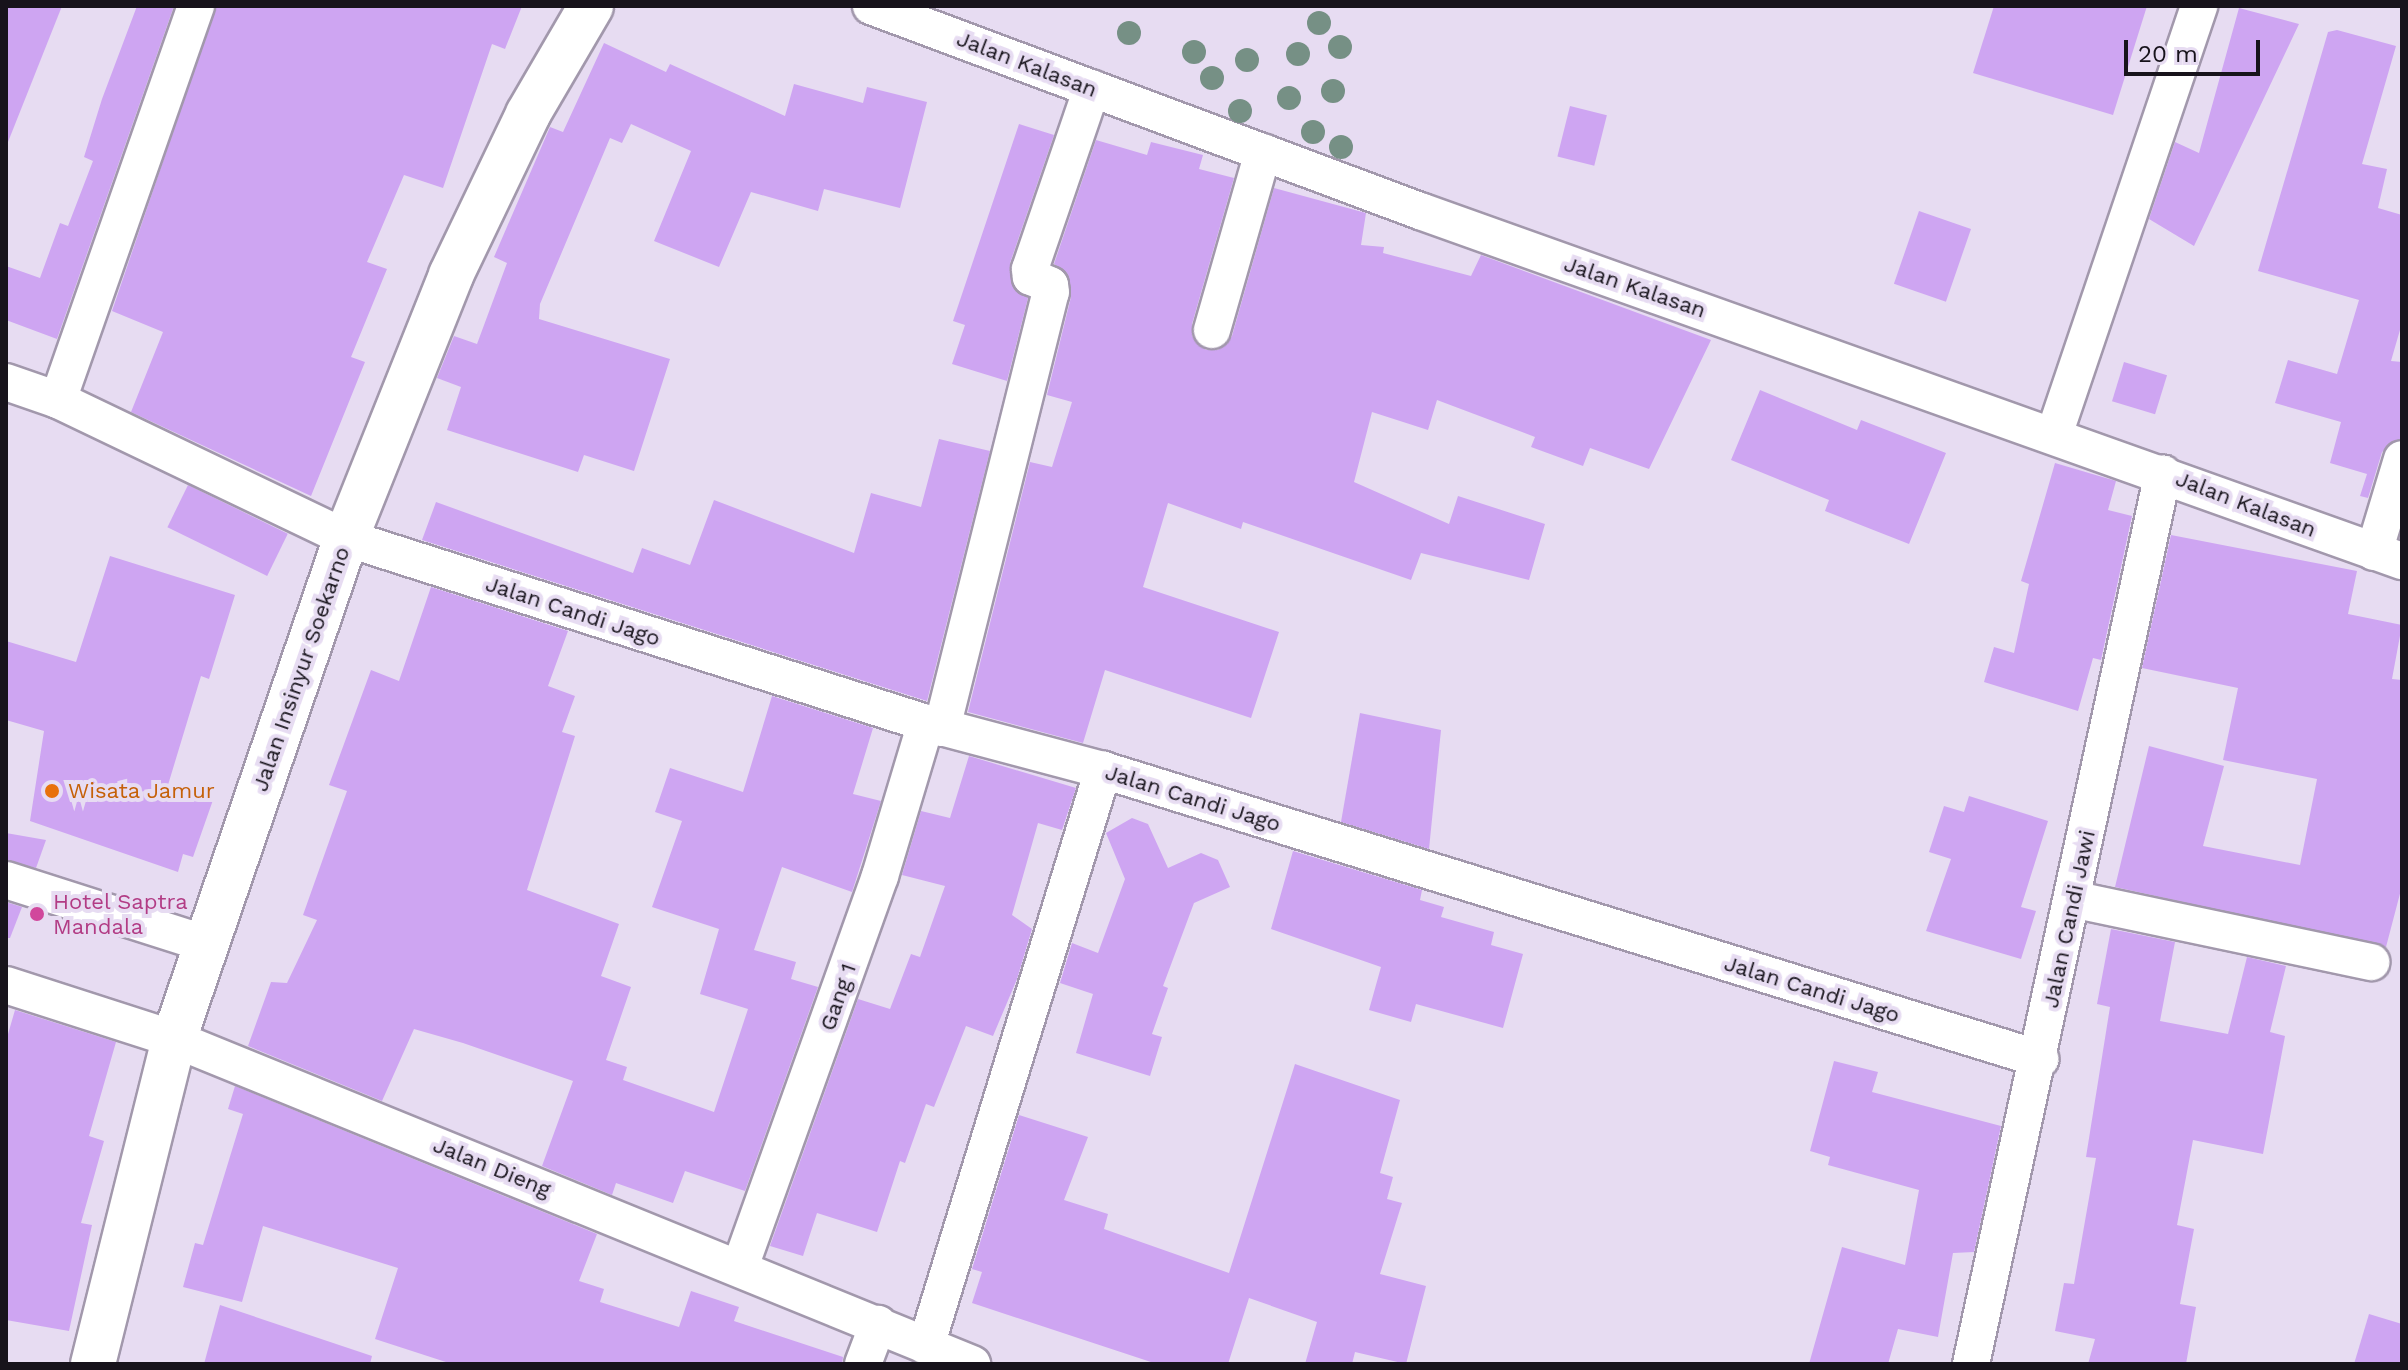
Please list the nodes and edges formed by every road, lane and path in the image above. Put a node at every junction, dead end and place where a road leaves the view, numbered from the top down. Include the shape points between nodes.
1 (196, 6) edge
2 (591, 6) edge
3 (871, 6) edge
4 (2199, 6) edge
5 (1092, 88) junction
6 (1263, 152) junction
7 (1212, 330) dead end
8 (6, 382) edge
9 (58, 400) junction
10 (2054, 435) junction
11 (2402, 459) edge
12 (2163, 473) junction
13 (346, 538) junction
14 (2388, 557) edge
15 (934, 725) junction
16 (1103, 770) junction
17 (6, 880) edge
18 (2072, 899) junction
19 (207, 944) junction
20 (2371, 962) dead end
21 (6, 985) edge
22 (174, 1039) junction
23 (2040, 1059) junction
24 (740, 1267) junction
25 (878, 1324) junction
26 (926, 1346) junction
27 (93, 1364) edge
28 (863, 1364) edge
29 (972, 1364) edge
30 (1971, 1364) edge

1 - 9 street
2 - 13 main road, Jalan Insinyur Soekarno via 528,114 451,275
3 - 5 street, Jalan Kalasan
4 - 10 street
5 - 6 street, Jalan Kalasan
5 - 15 street, Gang 1 via 1030,269 1031,277 1050,285 1051,292
6 - 7 street
6 - 10 street, Jalan Kalasan
8 - 9 street, Jalan Candi Jago
9 - 13 street, Jalan Candi Jago
10 - 12 street, Jalan Kalasan
11 - 14 street
12 - 14 street, Jalan Kalasan
12 - 18 street, Jalan Candi Jawi
13 - 15 street, Jalan Candi Jago
13 - 19 main road, Jalan Insinyur Soekarno
15 - 16 street, Jalan Candi Jago
15 - 24 street, Gang 1
16 - 23 street, Jalan Candi Jago
16 - 26 street
17 - 19 street
18 - 20 street
18 - 23 street, Jalan Candi Jawi
19 - 22 main road, Jalan Insinyur Soekarno
21 - 22 street, Jalan Dieng
22 - 24 street, Jalan Dieng
22 - 27 main road, Jalan Insinyur Soekarno
23 - 30 street, Jalan Candi Jawi
24 - 25 street, Jalan Dieng
25 - 26 street, Jalan Dieng
25 - 28 street
26 - 29 street, Jalan Dieng

